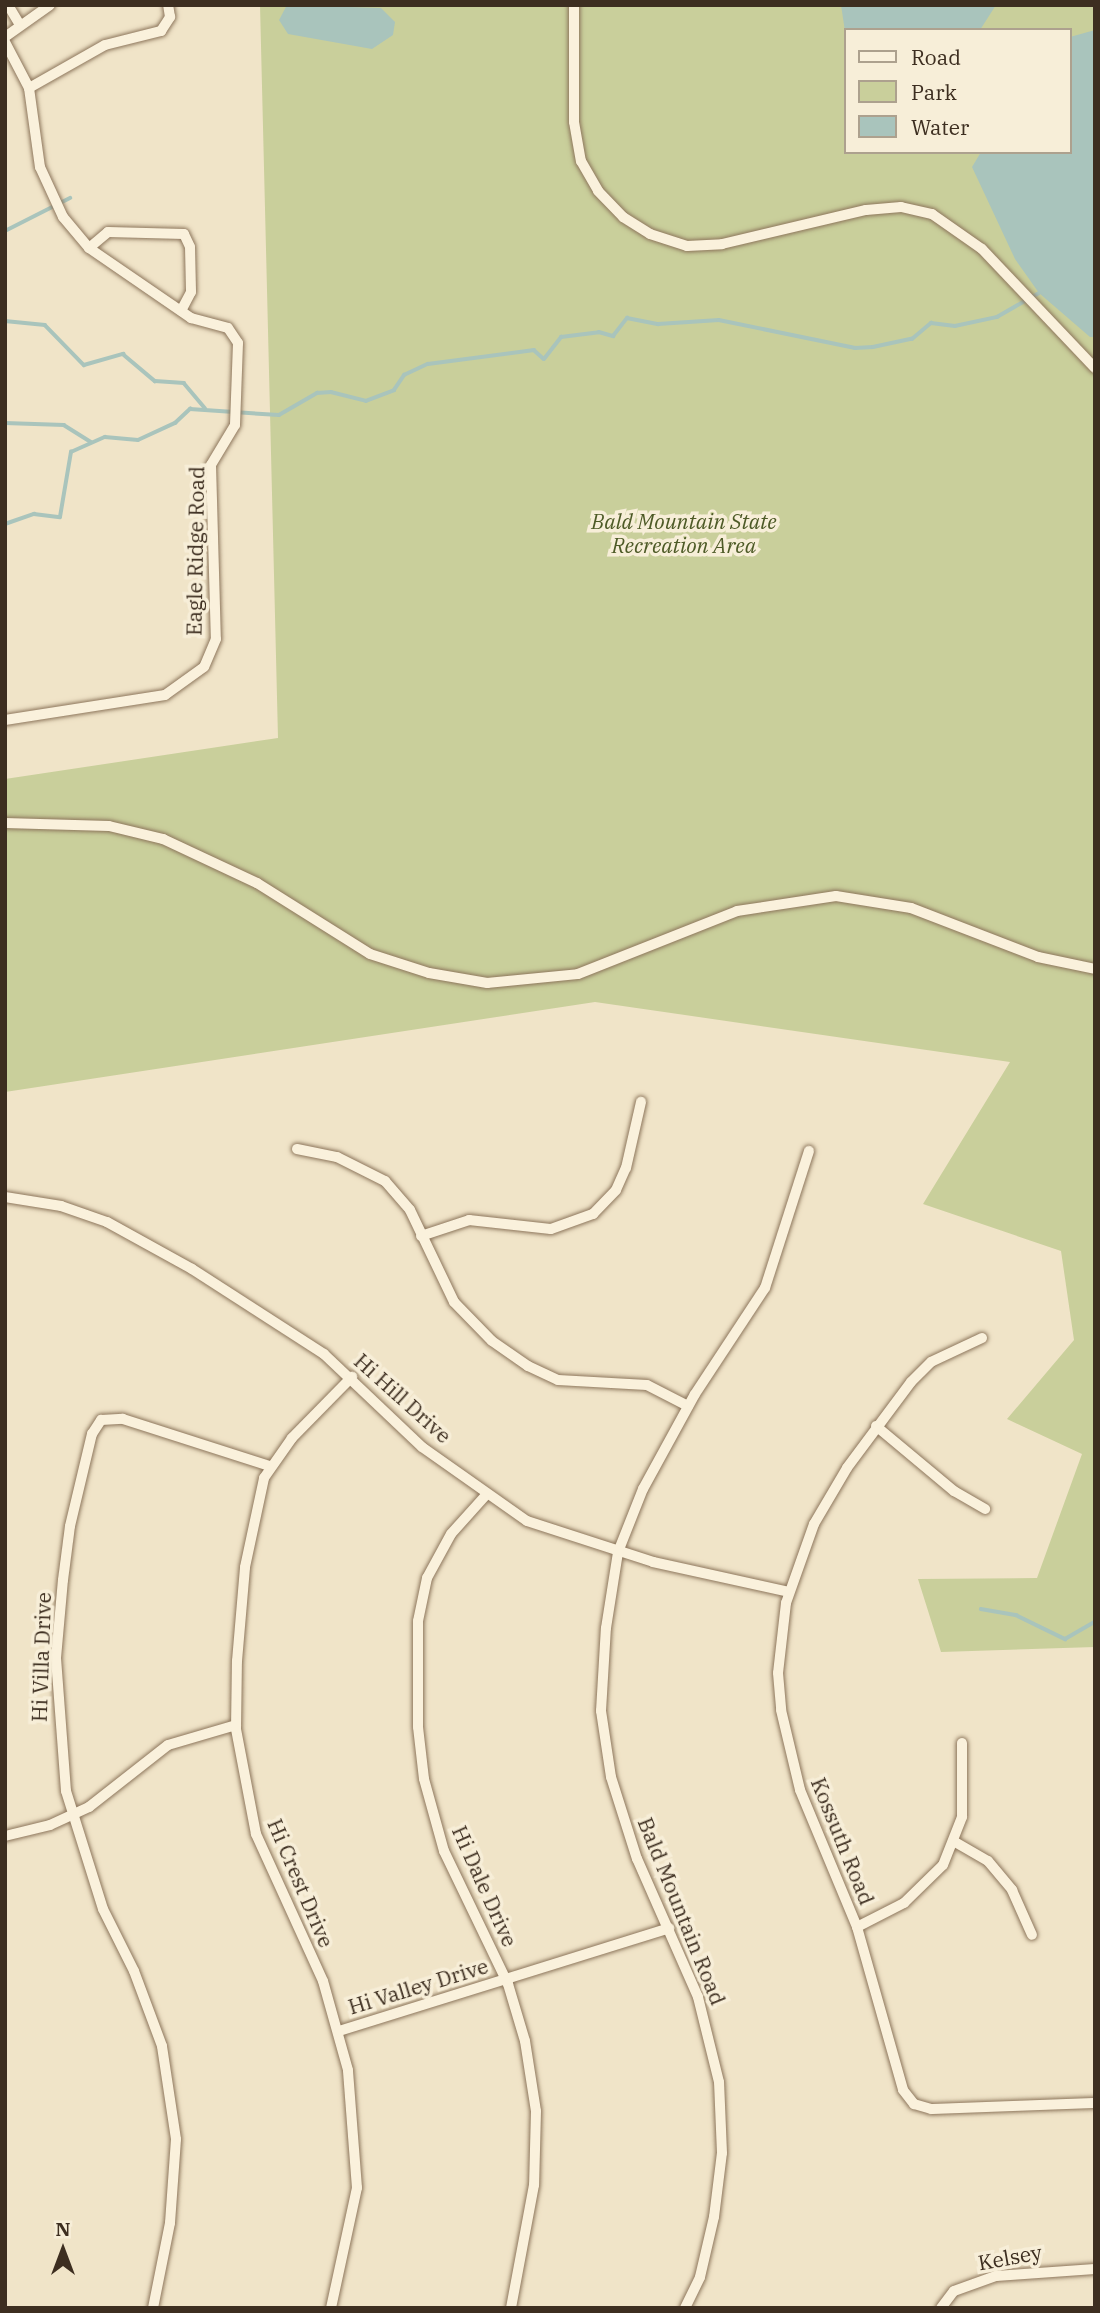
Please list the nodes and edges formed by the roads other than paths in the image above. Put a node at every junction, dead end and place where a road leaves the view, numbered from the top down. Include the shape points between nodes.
1 (8, 5) edge
2 (50, 5) edge
3 (168, 5) edge
4 (574, 5) edge
5 (20, 25) junction
6 (5, 37) edge
7 (5, 43) edge
8 (29, 88) junction
9 (89, 248) junction
10 (181, 311) junction
11 (1095, 368) edge
12 (5, 720) edge
13 (5, 823) edge
14 (1095, 969) edge
15 (640, 1102) dead end
16 (297, 1149) dead end
17 (809, 1151) dead end
18 (5, 1197) edge
19 (421, 1236) junction
20 (982, 1338) dead end
21 (352, 1377) junction
22 (688, 1406) junction
23 (876, 1426) junction
24 (269, 1466) junction
25 (486, 1495) junction
26 (985, 1509) dead end
27 (618, 1552) junction
28 (789, 1592) junction
29 (236, 1725) junction
30 (962, 1743) dead end
31 (72, 1815) junction
32 (5, 1836) edge
33 (955, 1842) junction
34 (858, 1927) junction
35 (669, 1928) junction
36 (1032, 1935) dead end
37 (506, 1980) junction
38 (339, 2031) junction
39 (1095, 2103) edge
40 (1095, 2269) edge
41 (153, 2308) edge
42 (331, 2308) edge
43 (511, 2308) edge
44 (685, 2308) edge
45 (941, 2308) edge

1 - 5 street
2 - 5 street
3 - 8 street via 170,17 161,32 105,45
4 - 11 street via 574,122 581,161 598,191 623,217 650,234 687,246 722,244 866,209 901,207 932,214 982,249
5 - 6 street
7 - 8 street, Eagle Ridge Road
8 - 9 street, Eagle Ridge Road via 40,167 63,217
9 - 10 street, Eagle Ridge Road
9 - 10 street via 108,232 184,234 190,247 191,292
10 - 12 street, Eagle Ridge Road via 228,328 238,343 235,425 211,465 216,610 211,653 195,678 165,695
13 - 14 street via 109,826 163,839 217,860 370,954 429,973 487,983 578,974 737,911 836,896 911,908 1038,957
15 - 19 street via 626,1168 616,1190 593,1214 551,1229 469,1220
16 - 19 street via 337,1157 385,1181 410,1210
17 - 22 street, Bald Mountain Road via 765,1288
18 - 21 street, Hi Hill Drive via 61,1206 146,1241 297,1335
19 - 22 street via 454,1303 492,1341 528,1366 558,1380 647,1385
20 - 23 street, Kossuth Road via 930,1362
21 - 24 street, Hi Crest Drive
21 - 25 street, Hi Hill Drive via 422,1447
22 - 27 street, Bald Mountain Road via 643,1489
23 - 26 street via 954,1491
23 - 28 street, Kossuth Road via 814,1524
24 - 29 street, Hi Crest Drive via 244,1567
24 - 31 street, Hi Villa Drive via 111,1416 92,1434 70,1526 56,1658 57,1719
25 - 27 street, Hi Hill Drive via 527,1521
25 - 37 street, Hi Dale Drive via 451,1534 426,1578 418,1621 418,1727 425,1779 444,1851
27 - 28 street, Hi Hill Drive
27 - 35 street, Bald Mountain Road via 601,1672 605,1749 632,1846
28 - 34 street, Kossuth Road via 778,1673 789,1754
29 - 31 street via 168,1745 107,1795
29 - 38 street, Hi Crest Drive via 256,1833 323,1981
30 - 33 street via 964,1796
31 - 32 street
31 - 41 street, Hi Villa Drive via 103,1909 134,1971 162,2046 176,2139 170,2223
33 - 34 street via 926,1886
33 - 36 street via 988,1861 1012,1891
34 - 39 street, Kossuth Road via 896,2073 914,2104 962,2109
35 - 37 street, Hi Valley Drive
35 - 44 street, Bald Mountain Road via 709,2029 723,2129 707,2253
37 - 38 street, Hi Valley Drive
37 - 43 street, Hi Dale Drive via 525,2040 536,2111 534,2185
38 - 42 street, Hi Crest Drive via 352,2104 356,2188
40 - 45 street, Kelsey via 996,2276 954,2291

